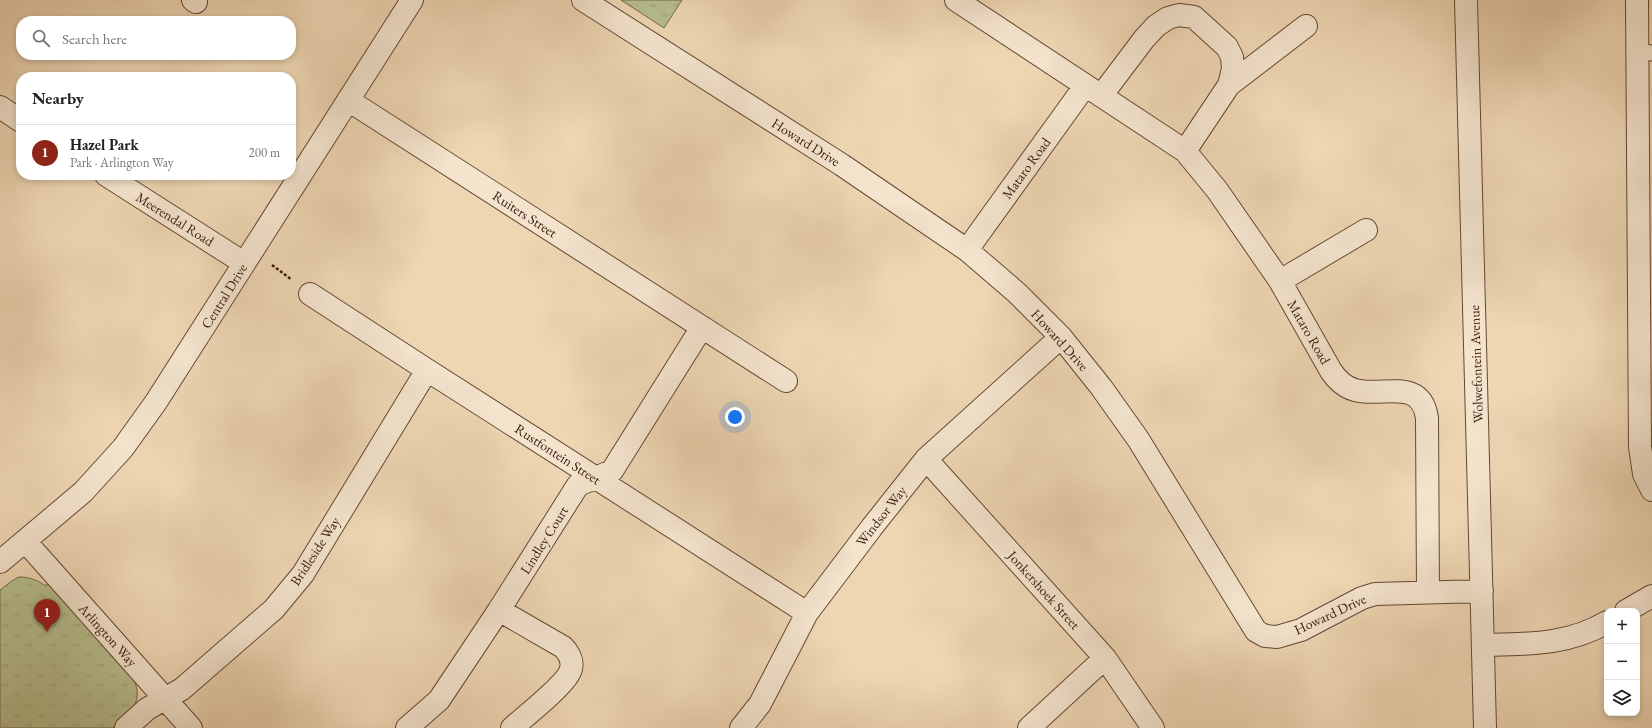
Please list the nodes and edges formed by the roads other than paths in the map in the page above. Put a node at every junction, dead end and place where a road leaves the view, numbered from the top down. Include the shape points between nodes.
1 (412, 0) edge
2 (583, 0) edge
3 (956, 0) edge
4 (1466, 0) edge
5 (1637, 0) edge
6 (1306, 26) dead end
7 (1645, 52) edge
8 (1228, 85) junction
9 (1093, 91) junction
10 (348, 100) junction
11 (0, 107) edge
12 (16, 118) edge
13 (1185, 152) junction
14 (114, 180) edge
15 (1366, 230) dead end
16 (967, 250) junction
17 (244, 263) junction
18 (1280, 281) junction
19 (310, 294) road end
20 (702, 327) junction
21 (1061, 337) junction
22 (427, 370) junction
23 (786, 381) dead end
24 (926, 459) junction
25 (596, 478) junction
26 (1652, 490) edge
27 (25, 541) junction
28 (0, 562) edge
29 (1482, 591) junction
30 (1428, 592) junction
31 (1652, 596) edge
32 (1631, 608) edge
33 (499, 610) junction
34 (807, 613) junction
35 (1604, 624) edge
36 (1484, 645) junction
37 (1106, 658) junction
38 (165, 699) junction
39 (419, 724) edge
40 (126, 728) edge
41 (192, 728) edge
42 (512, 728) edge
43 (741, 728) edge
44 (1029, 728) edge
45 (1152, 728) edge
46 (1485, 728) edge

1 - 10 street, Central Drive
2 - 16 street, Howard Drive via 842,165
3 - 9 street, Mataro Road
4 - 29 street, Wolwefontein Avenue
5 - 7 street
6 - 8 street
7 - 26 street via 1640,447 1644,474
8 - 9 street via 1233,69 1227,47 1194,17 1179,15 1168,18 1156,26
8 - 13 street
9 - 13 street, Mataro Road
9 - 16 street, Mataro Road
10 - 17 street, Central Drive
10 - 20 street, Ruiters Street
11 - 12 street
13 - 18 street, Mataro Road via 1217,190
14 - 17 street, Meerendal Road
15 - 18 street
16 - 21 street, Howard Drive via 1017,293
17 - 27 street, Central Drive via 156,402 123,448 83,492
18 - 30 street, Mataro Road via 1331,371 1342,384 1356,390 1405,391 1418,398 1426,410
19 - 22 street, Rustfontein Street
20 - 23 street, Ruiters Street
20 - 25 street via 612,471
21 - 24 street, Windsor Way
21 - 30 street, Howard Drive via 1138,439 1256,631 1265,636 1277,637 1301,630 1362,598 1375,594
22 - 25 street, Rustfontein Street
22 - 38 street, Bridleside Way via 303,574 274,609 182,689
24 - 34 street, Windsor Way
24 - 37 street, Jonkershoek Street
25 - 33 street, Lindley Court via 578,485
25 - 34 street, Rustfontein Street
27 - 28 street, Central Drive
27 - 38 street, Arlington Way
29 - 30 street, Howard Drive
29 - 36 street, Wolwefontein Avenue
31 - 32 street
33 - 39 street, Lindley Court via 439,700
33 - 42 street via 563,647 572,663 564,682
34 - 43 street, Windsor Way via 760,704
35 - 36 street via 1568,639
36 - 46 street, Wolwefontein Avenue
37 - 44 street
37 - 45 street, Jonkershoek Street
38 - 40 street, Bridleside Way via 146,709
38 - 41 street, Arlington Way

